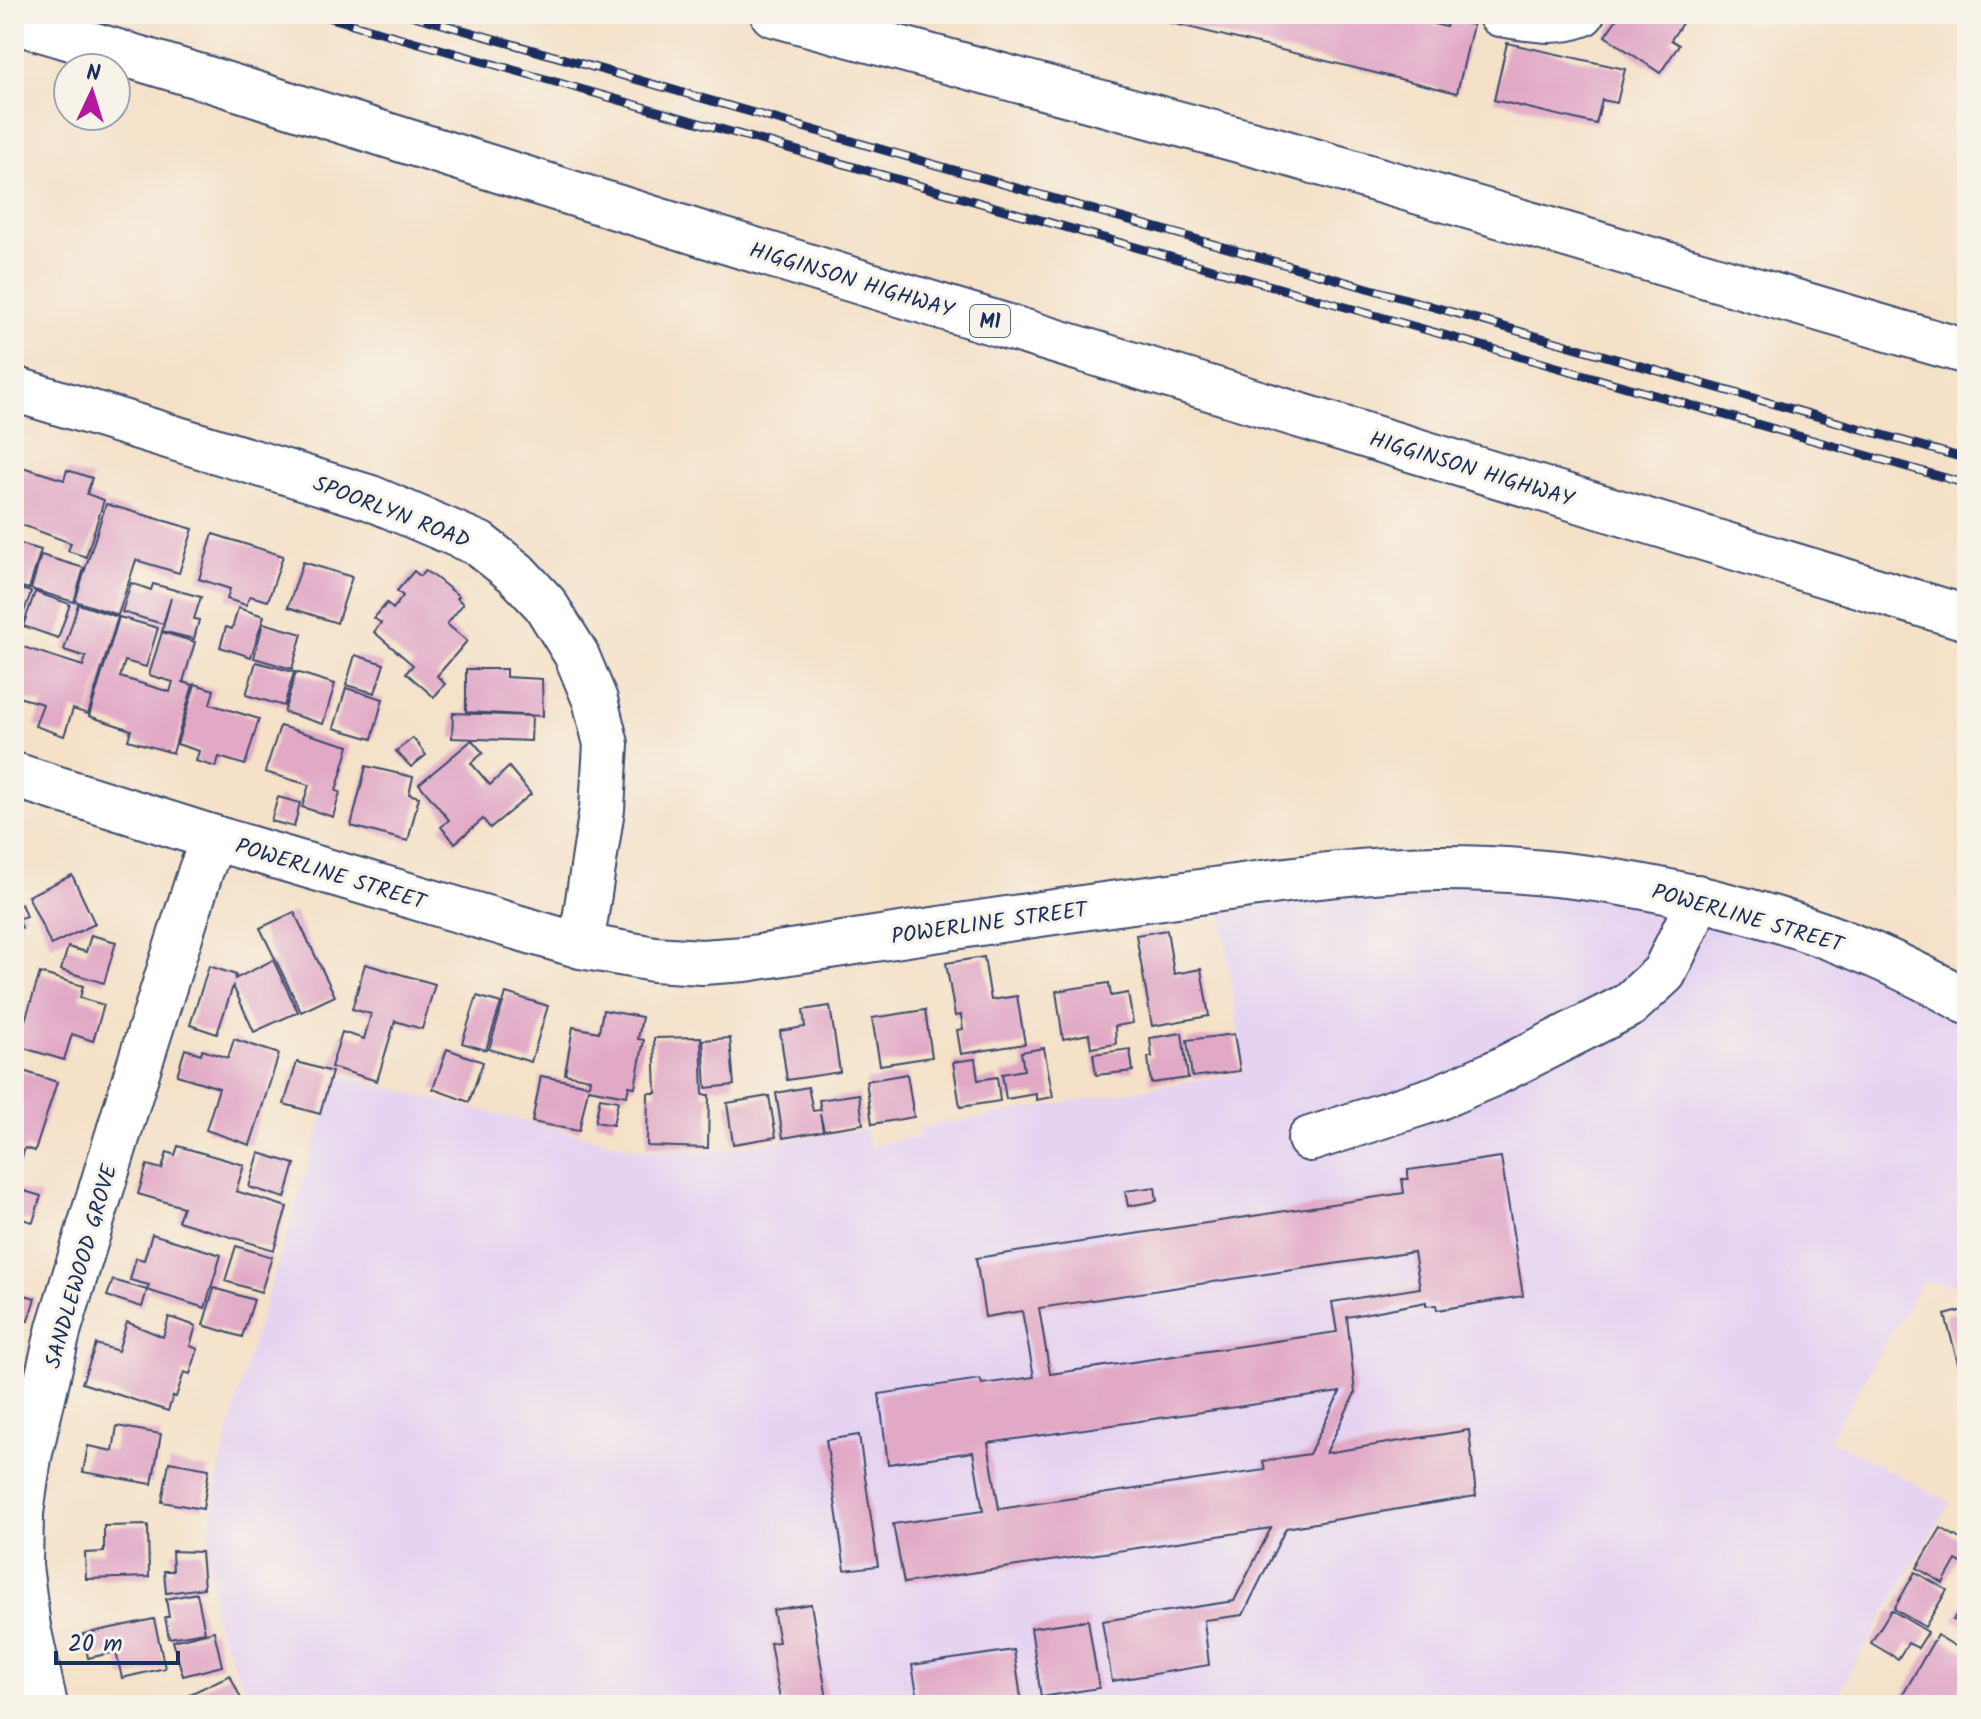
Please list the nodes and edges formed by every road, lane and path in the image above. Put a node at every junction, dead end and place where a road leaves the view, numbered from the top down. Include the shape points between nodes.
1 (773, 14) edge
2 (1582, 14) edge
3 (1513, 15) edge
4 (14, 21) edge
5 (1967, 352) edge
6 (14, 389) edge
7 (1967, 618) edge
8 (14, 775) edge
9 (214, 838) junction
10 (1697, 897) junction
11 (581, 946) junction
12 (1967, 1002) edge
13 (1310, 1139) dead end
14 (45, 1705) edge

1 - 5 main road via 1276,150
2 - 3 main road via 1549,21
4 - 7 main road, HIGGINSON HIGHWAY / M1
6 - 11 main road, SPOORLYN ROAD via 371,498 479,544 516,573 545,604 576,654 606,744 602,809
8 - 9 main road, POWERLINE STREET
9 - 11 main road, POWERLINE STREET
9 - 14 main road, SANDLEWOOD GROVE via 59,1328 29,1457 20,1566
10 - 11 main road, POWERLINE STREET via 1576,877 1434,868 1312,876 745,959 654,959
10 - 12 main road, POWERLINE STREET via 1876,955
10 - 13 main road via 1664,973 1629,1005 1437,1098

